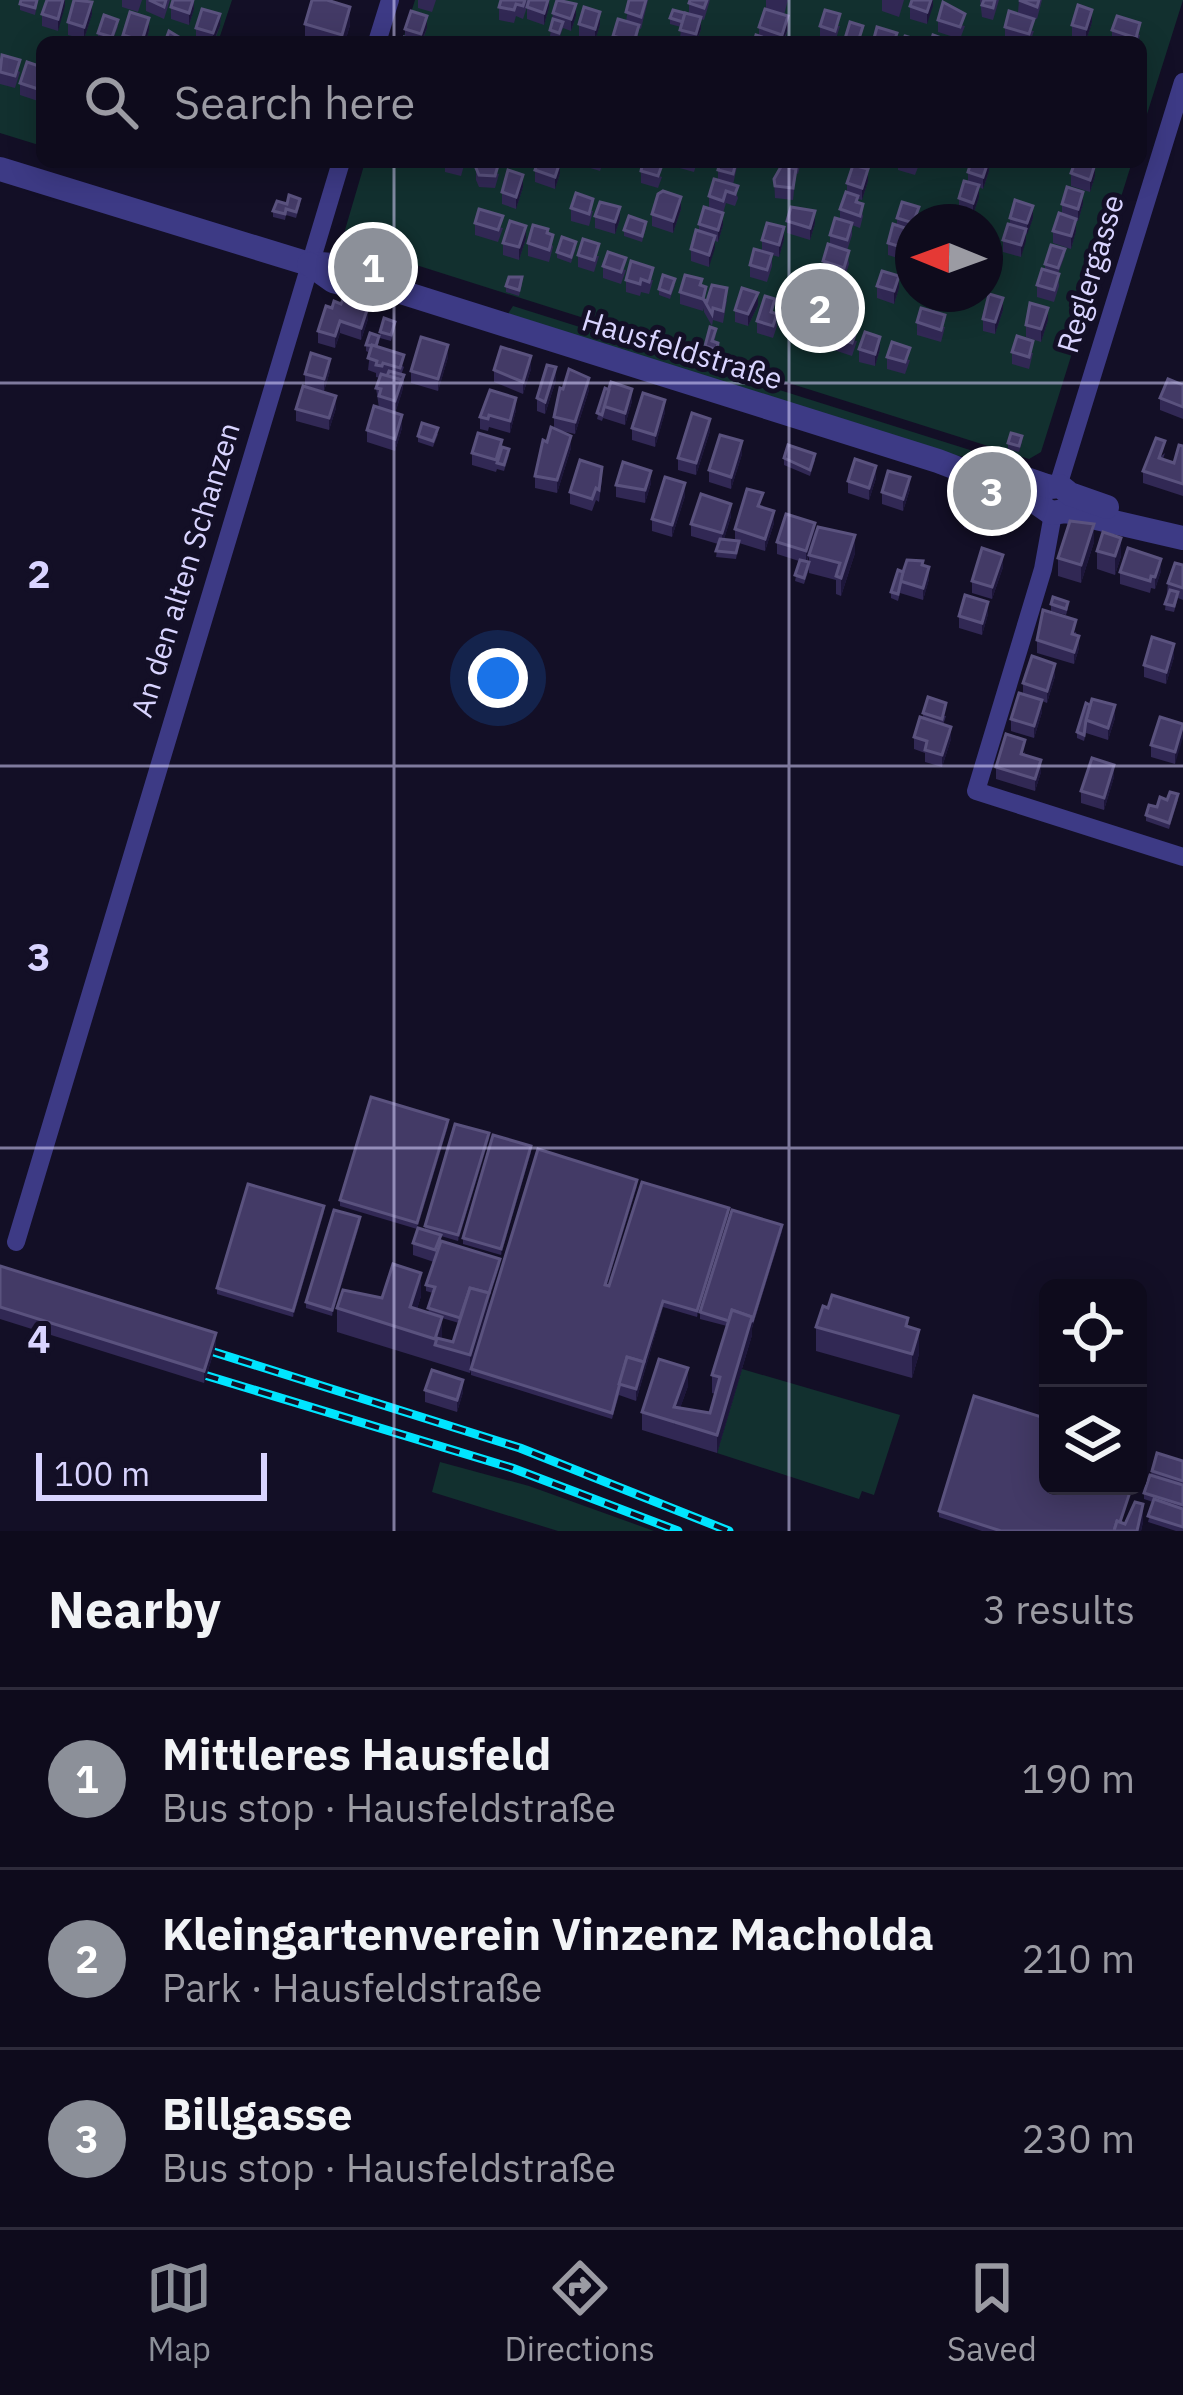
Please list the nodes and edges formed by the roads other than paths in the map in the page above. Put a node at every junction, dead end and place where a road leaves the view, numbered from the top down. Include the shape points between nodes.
1 (389, 0) edge
2 (379, 36) edge
3 (1183, 82) edge
4 (338, 168) edge
5 (0, 169) edge
6 (309, 264) junction
7 (1057, 499) junction
8 (1183, 538) edge
9 (1183, 857) edge
10 (16, 1243) dead end

1 - 2 street
3 - 7 street, Reglergasse
4 - 6 street, An den alten Schanzen
5 - 6 street, Hausfeldstraße
6 - 7 street, Hausfeldstraße via 345,267 401,292
6 - 10 street, An den alten Schanzen
7 - 8 street, Hausfeldstraße via 1131,529
7 - 9 street, Reglergasse via 976,791

